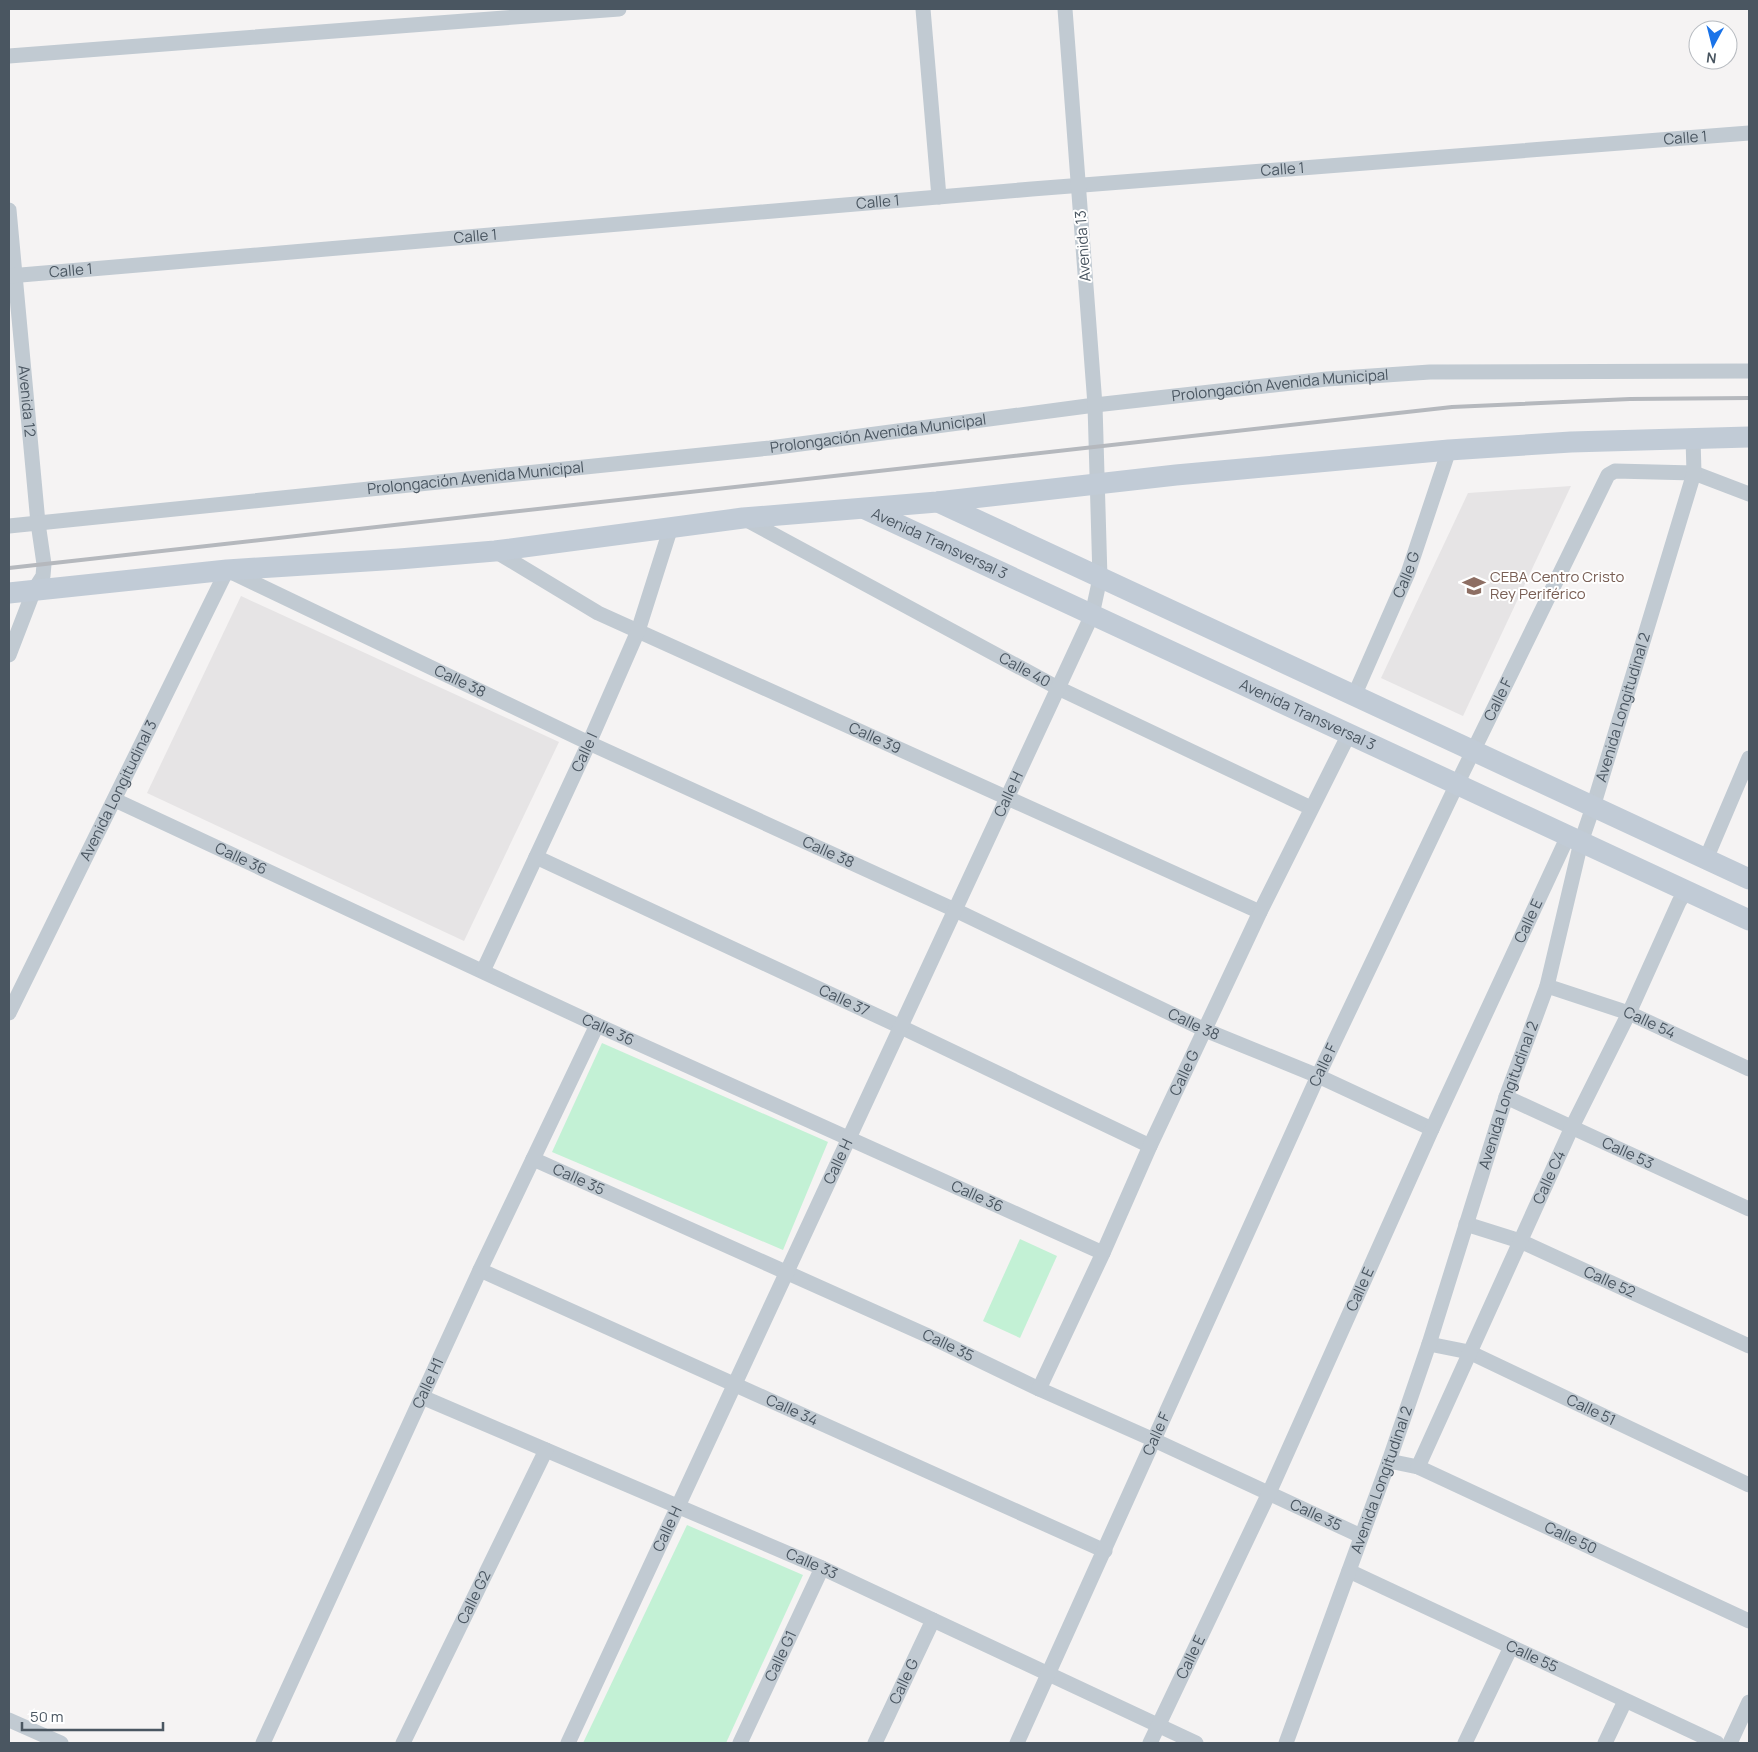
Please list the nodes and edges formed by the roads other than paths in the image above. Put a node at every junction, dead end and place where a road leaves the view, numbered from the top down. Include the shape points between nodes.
1 (619, 9) edge
2 (923, 9) edge
3 (1064, 9) edge
4 (9, 56) edge
5 (1749, 133) edge
6 (1078, 185) junction
7 (939, 197) junction
8 (9, 210) edge
9 (12, 275) edge
10 (1749, 371) edge
11 (1095, 405) junction
12 (1749, 437) edge
13 (1693, 438) junction
14 (1449, 450) junction
15 (1694, 473) junction
16 (1096, 483) junction
17 (1749, 494) edge
18 (937, 502) junction
19 (864, 508) junction
20 (743, 518) junction
21 (38, 522) junction
22 (9, 526) edge
23 (671, 527) junction
24 (495, 550) junction
25 (227, 570) junction
26 (1100, 578) junction
27 (34, 590) junction
28 (9, 593) edge
29 (1092, 615) junction
30 (638, 631) junction
31 (9, 655) edge
32 (1058, 688) junction
33 (1354, 696) junction
34 (1349, 734) junction
35 (589, 743) junction
36 (1473, 751) junction
37 (1749, 758) edge
38 (1457, 784) junction
39 (1007, 798) junction
40 (114, 800) junction
41 (1593, 807) junction
42 (1311, 808) junction
43 (1574, 839) junction
44 (536, 857) junction
45 (1706, 859) junction
46 (1749, 879) edge
47 (1686, 891) junction
48 (955, 910) junction
49 (1260, 912) junction
50 (1749, 920) edge
51 (483, 971) junction
52 (1547, 986) junction
53 (1629, 1012) junction
54 (9, 1013) edge
55 (597, 1025) junction
56 (901, 1027) junction
57 (1205, 1030) junction
58 (1749, 1069) edge
59 (1318, 1076) junction
60 (1506, 1097) junction
61 (1572, 1127) junction
62 (1432, 1129) junction
63 (850, 1138) junction
64 (1150, 1146) junction
65 (533, 1159) junction
66 (1749, 1209) edge
67 (1466, 1224) junction
68 (1520, 1240) junction
69 (1103, 1253) junction
70 (480, 1270) junction
71 (787, 1272) junction
72 (1429, 1344) junction
73 (1749, 1346) edge
74 (1469, 1352) junction
75 (735, 1385) junction
76 (1039, 1389) junction
77 (422, 1397) junction
78 (1154, 1440) junction
79 (546, 1450) junction
80 (1389, 1462) junction
81 (1418, 1467) junction
82 (1749, 1485) edge
83 (1269, 1493) junction
84 (678, 1506) junction
85 (1361, 1536) junction
86 (1105, 1551) junction
87 (822, 1568) junction
88 (1348, 1571) junction
89 (933, 1620) junction
90 (1749, 1621) edge
91 (1511, 1647) junction
92 (1049, 1674) junction
93 (1625, 1701) junction
94 (1749, 1702) edge
95 (9, 1720) edge
96 (1158, 1726) junction
97 (60, 1743) edge
98 (263, 1743) edge
99 (403, 1743) edge
100 (568, 1743) edge
101 (740, 1743) edge
102 (875, 1743) edge
103 (1017, 1743) edge
104 (1150, 1743) edge
105 (1196, 1743) edge
106 (1286, 1743) edge
107 (1465, 1743) edge
108 (1605, 1743) edge
109 (1717, 1743) edge
110 (1730, 1743) edge

1 - 4 street
2 - 7 street
3 - 6 street, Avenida 13
5 - 6 street, Calle 1
6 - 7 street, Calle 1
6 - 11 street, Avenida 13
7 - 9 street, Calle 1
8 - 9 street, Avenida 12
9 - 21 street, Avenida 12
10 - 11 street, Prolongación Avenida Municipal via 1430,372 1327,379
11 - 16 street, Avenida 13
11 - 21 street, Prolongación Avenida Municipal via 770,448
12 - 13 street
13 - 14 street
13 - 15 street, Avenida Longitudinal 2
14 - 16 street
14 - 33 street, Calle G via 1408,573
15 - 17 street, Calle F
15 - 36 street, Calle F via 1616,471 1608,475
15 - 41 street, Avenida Longitudinal 2
16 - 18 street
16 - 26 street, Avenida 13
18 - 19 street
18 - 26 street
19 - 20 street
19 - 29 street, Avenida Transversal 3
20 - 23 street
20 - 32 street, Calle 40
21 - 22 street, Prolongación Avenida Municipal
21 - 27 street, Avenida 12 via 44,564 43,576
23 - 24 street
23 - 30 street, Calle I
24 - 25 street
24 - 30 street, Calle 39 via 598,612
25 - 27 street
25 - 35 street, Calle 38
25 - 40 street, Avenida Longitudinal 3
26 - 29 street, Calle H
26 - 33 street
27 - 28 street
27 - 31 street, Avenida 12
29 - 32 street, Calle H
29 - 34 street, Avenida Transversal 3
30 - 35 street, Calle I
30 - 39 street, Calle 39
32 - 39 street, Calle H
32 - 42 street, Calle 40
33 - 36 street
34 - 38 street, Avenida Transversal 3
34 - 42 street, Calle G
35 - 44 street, Calle I
35 - 48 street, Calle 38
36 - 38 street, Calle F
36 - 41 street
37 - 45 street
38 - 43 street, Avenida Transversal 3
38 - 59 street, Calle F
39 - 48 street, Calle H
39 - 49 street, Calle 39
40 - 51 street, Calle 36
40 - 54 street, Avenida Longitudinal 3
41 - 43 street, Avenida Longitudinal 2
41 - 45 street
42 - 49 street, Calle G
43 - 47 street, Avenida Transversal 3
43 - 52 street, Avenida Longitudinal 2
43 - 62 street, Calle E
44 - 51 street, Calle I
44 - 56 street, Calle 37
45 - 46 street
47 - 50 street, Avenida Transversal 3
47 - 53 street, Calle C4
48 - 56 street, Calle H
48 - 57 street, Calle 38
49 - 57 street, Calle G
51 - 55 street, Calle 36
52 - 53 street, Calle 54
52 - 60 street, Avenida Longitudinal 2
53 - 58 street, Calle 54
53 - 61 street, Calle C4
55 - 63 street, Calle 36
55 - 65 street, Calle H1
56 - 63 street, Calle H
56 - 64 street, Calle 37
57 - 59 street, Calle 38
57 - 64 street, Calle G
59 - 62 street, Calle 38
59 - 78 street, Calle F
60 - 61 street, Calle 53
60 - 67 street, Avenida Longitudinal 2
61 - 66 street, Calle 53
61 - 68 street, Calle C4
62 - 83 street, Calle E
63 - 69 street, Calle 36
63 - 71 street, Calle H
64 - 69 street, Calle G
65 - 70 street, Calle H1
65 - 71 street, Calle 35
67 - 68 street, Calle 52
67 - 72 street, Avenida Longitudinal 2
68 - 73 street, Calle 52
68 - 74 street, Calle C4
69 - 76 street, Calle G
70 - 75 street, Calle 34
70 - 77 street, Calle H1
71 - 75 street, Calle H
71 - 76 street, Calle 35
72 - 74 street, Calle 51
72 - 80 street, Avenida Longitudinal 2
74 - 81 street, Calle C4
74 - 82 street, Calle 51
75 - 84 street, Calle H
75 - 86 street, Calle 34
76 - 78 street, Calle 35
77 - 79 street, Calle 33
77 - 98 street, Calle H1
78 - 83 street, Calle 35
78 - 86 street, Calle F
79 - 84 street, Calle 33
79 - 99 street, Calle G2
80 - 81 street, Calle 50
80 - 85 street, Avenida Longitudinal 2
81 - 90 street, Calle 50
83 - 85 street, Calle 35
83 - 96 street, Calle E
84 - 87 street, Calle 33
84 - 100 street, Calle H
85 - 88 street, Avenida Longitudinal 2
86 - 92 street, Calle F
87 - 89 street, Calle 33
87 - 101 street, Calle G1
88 - 91 street, Calle 55
88 - 106 street, Avenida Longitudinal 2
89 - 92 street, Calle 33
89 - 102 street, Calle G
91 - 93 street, Calle 55
91 - 107 street
92 - 96 street, Calle 33
92 - 103 street, Calle F
93 - 108 street
93 - 109 street, Calle 55
94 - 110 street
95 - 97 street
96 - 104 street, Calle E
96 - 105 street, Calle 33

